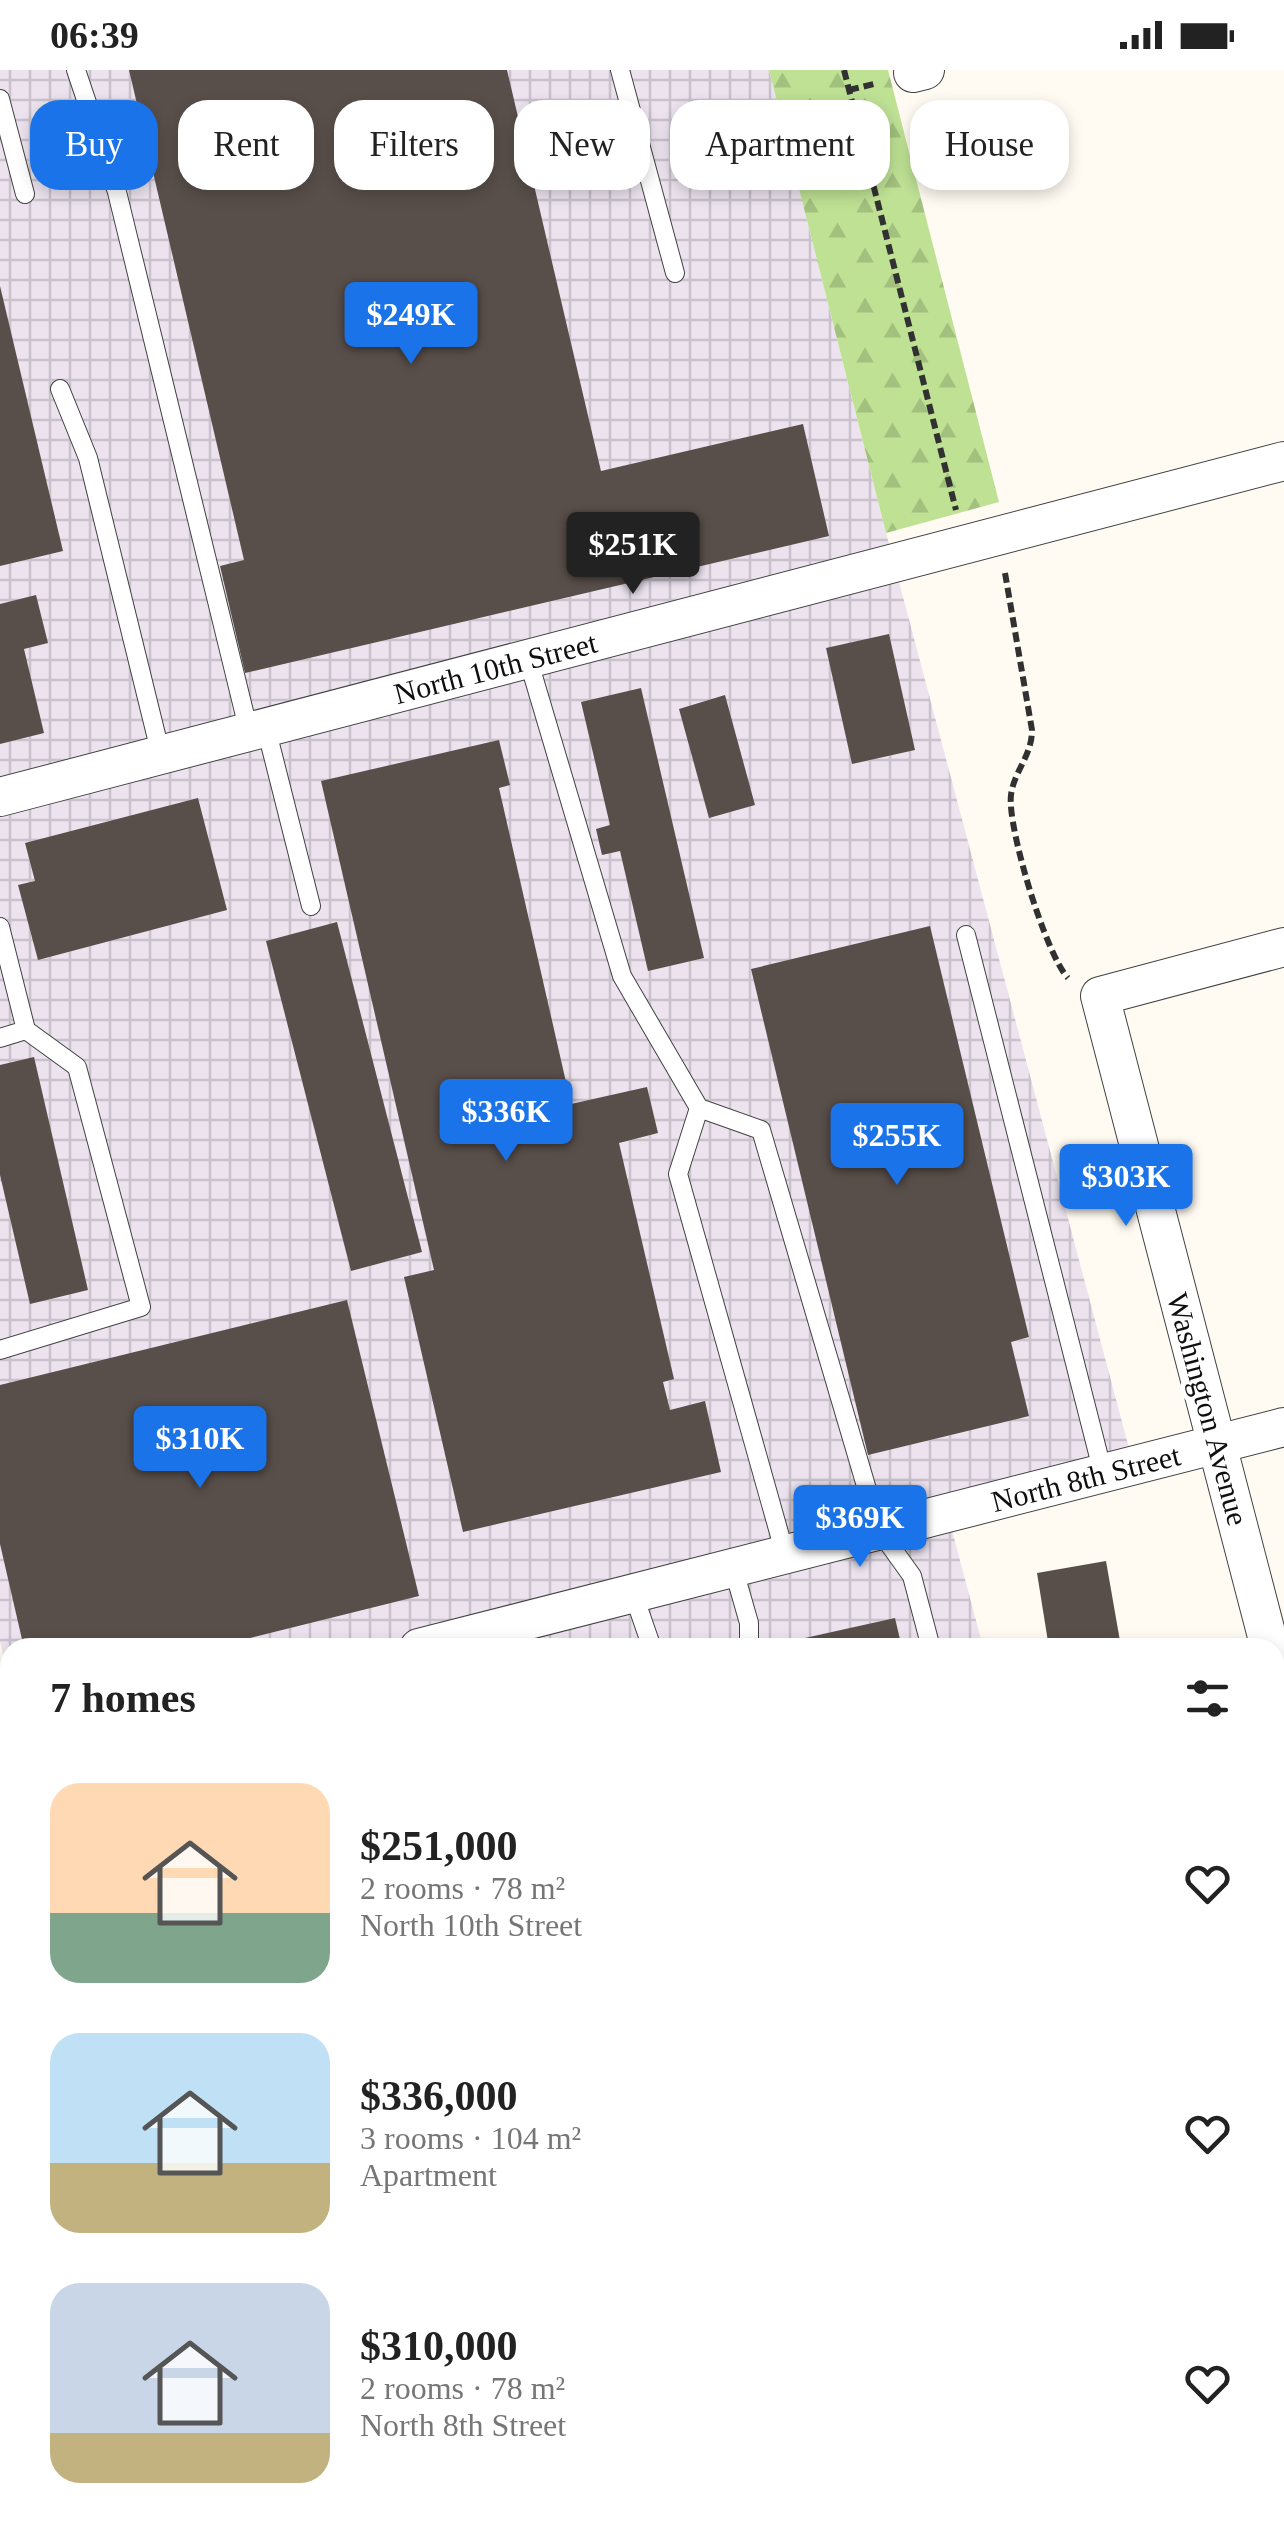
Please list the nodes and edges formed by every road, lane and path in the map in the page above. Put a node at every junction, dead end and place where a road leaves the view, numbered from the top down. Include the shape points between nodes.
1 (76, 70) edge
2 (620, 70) edge
3 (844, 70) edge
4 (0, 99) edge
5 (25, 194) dead end
6 (676, 273) dead end
7 (60, 389) dead end
8 (1284, 461) edge
9 (982, 540) junction
10 (528, 659) junction
11 (258, 730) junction
12 (161, 755) junction
13 (0, 797) edge
14 (311, 906) dead end
15 (0, 927) edge
16 (966, 936) dead end
17 (1284, 947) edge
18 (1100, 996) junction
19 (26, 1030) junction
20 (0, 1038) edge
21 (700, 1108) junction
22 (0, 1350) edge
23 (1284, 1427) edge
24 (1217, 1444) junction
25 (1103, 1473) junction
26 (879, 1530) junction
27 (785, 1554) junction
28 (733, 1567) junction
29 (634, 1592) junction
30 (457, 1638) edge
31 (649, 1638) edge
32 (749, 1638) edge
33 (928, 1638) edge
34 (1267, 1638) edge

1 - 11 lane via 117,192
2 - 6 lane
3 - 9 path
4 - 5 lane
7 - 12 lane via 88,458
8 - 9 street, North 10th Street
9 - 10 street, North 10th Street
9 - 18 path via 1032,730 1011,798 1014,824 1056,960 1075,984
10 - 11 street, North 10th Street
10 - 21 lane via 622,976
11 - 12 street, North 10th Street
11 - 14 lane
12 - 13 street, North 10th Street
15 - 19 lane
16 - 25 lane
17 - 18 street
18 - 24 street, Washington Avenue
19 - 20 lane
19 - 22 lane via 77,1067 141,1308
21 - 26 lane via 760,1130
21 - 27 lane via 678,1174
23 - 24 street, North 8th Street
24 - 25 street, North 8th Street
24 - 34 street, Washington Avenue
25 - 26 street, North 8th Street
26 - 27 street, North 8th Street
26 - 33 lane via 912,1576
27 - 28 street, North 8th Street
28 - 29 street, North 8th Street
28 - 32 lane
29 - 30 street, North 8th Street
29 - 31 lane

